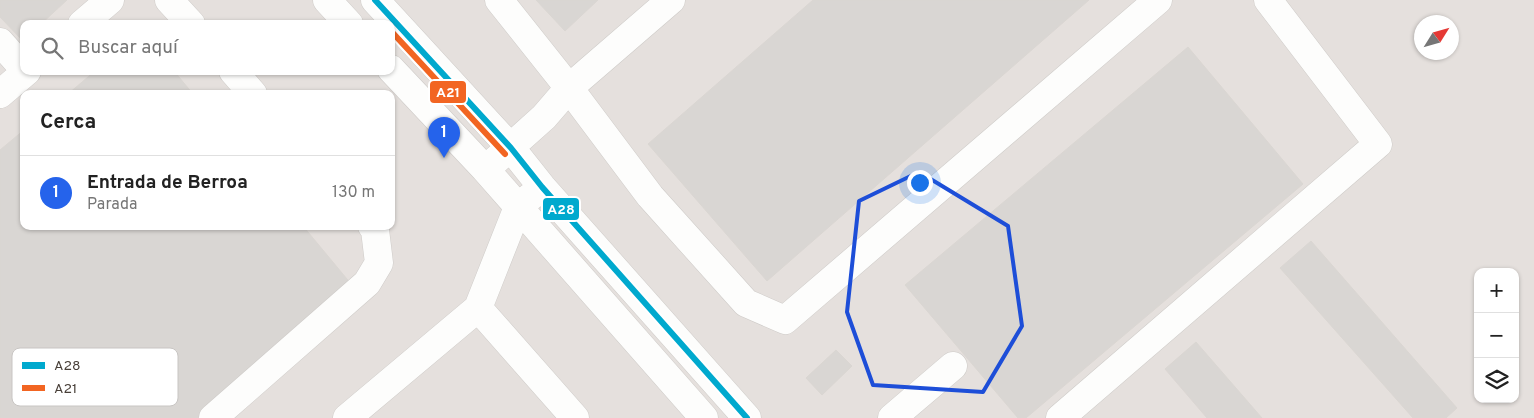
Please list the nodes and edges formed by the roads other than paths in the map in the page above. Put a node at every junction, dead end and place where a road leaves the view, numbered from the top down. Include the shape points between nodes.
1 (110, 0) edge
2 (169, 0) edge
3 (327, 0) edge
4 (375, 0) edge
5 (499, 0) edge
6 (671, 0) edge
7 (1158, 0) edge
8 (1268, 0) edge
9 (87, 20) edge
10 (187, 20) edge
11 (345, 20) edge
12 (393, 20) edge
13 (395, 22) edge
14 (0, 42) edge
15 (20, 64) edge
16 (395, 73) edge
17 (21, 75) edge
18 (236, 75) edge
19 (569, 88) junction
20 (250, 90) edge
21 (0, 94) edge
22 (511, 148) junction
23 (485, 169) junction
24 (542, 186) junction
25 (518, 207) junction
26 (375, 230) edge
27 (478, 308) junction
28 (953, 366) dead end
29 (213, 418) edge
30 (347, 418) edge
31 (575, 418) edge
32 (704, 418) edge
33 (747, 418) edge
34 (892, 418) edge
35 (1060, 418) edge

1 - 9 street
2 - 10 street
3 - 11 street
4 - 12 street
5 - 19 street
6 - 19 street
7 - 19 street via 785,320 746,303 650,196
8 - 35 street via 1378,144
13 - 22 street
14 - 15 street
16 - 23 street
17 - 21 street
18 - 20 street
19 - 22 street
22 - 23 street
22 - 24 street
23 - 25 street
24 - 25 street
24 - 33 street
25 - 27 street
25 - 32 street
26 - 29 street via 379,263 367,283
27 - 30 street
27 - 31 street
28 - 34 street

